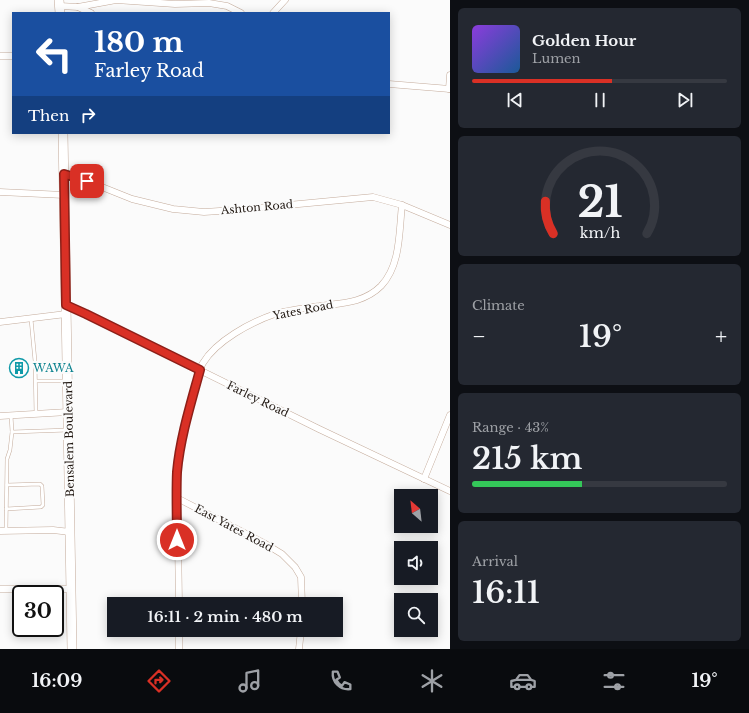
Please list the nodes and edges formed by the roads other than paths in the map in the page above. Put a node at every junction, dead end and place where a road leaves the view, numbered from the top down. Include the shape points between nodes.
1 (285, 0) edge
2 (60, 6) edge
3 (78, 7) junction
4 (89, 12) edge
5 (240, 12) edge
6 (274, 12) edge
7 (0, 56) edge
8 (12, 56) edge
9 (450, 75) edge
10 (390, 84) edge
11 (449, 89) edge
12 (63, 134) edge
13 (64, 174) junction
14 (0, 192) edge
15 (64, 195) junction
16 (402, 205) junction
17 (450, 225) edge
18 (66, 310) junction
19 (31, 319) junction
20 (0, 322) edge
21 (200, 370) junction
22 (36, 381) junction
23 (68, 381) junction
24 (68, 412) junction
25 (36, 414) junction
26 (12, 415) junction
27 (450, 415) edge
28 (0, 416) edge
29 (68, 430) junction
30 (12, 432) junction
31 (424, 479) junction
32 (7, 485) junction
33 (450, 491) edge
34 (177, 498) junction
35 (6, 509) junction
36 (3, 530) edge
37 (70, 532) junction
38 (0, 589) edge
39 (71, 589) junction
40 (179, 597) edge
41 (302, 597) edge
42 (179, 637) edge
43 (300, 637) edge
44 (72, 649) edge
45 (179, 649) edge
46 (299, 649) edge

1 - 6 street
2 - 3 street
3 - 4 street
3 - 5 street via 116,0 175,4 210,2
7 - 8 street
9 - 11 street
10 - 11 street
12 - 13 main road, Bensalem Boulevard
13 - 15 main road, Bensalem Boulevard
13 - 16 street, Ashton Road via 132,198 173,209 204,212 373,197
14 - 15 street
15 - 18 main road, Bensalem Boulevard
16 - 17 street, Ashton Road
16 - 21 street, Yates Road via 394,262 386,279 374,292 357,301 293,310 266,318 222,343 207,357
18 - 19 street
18 - 21 street, Farley Road via 86,314
18 - 23 main road, Bensalem Boulevard
19 - 20 street
19 - 22 lane
21 - 31 street, Farley Road
21 - 34 street, Yates Road via 180,452
22 - 23 lane
22 - 25 lane
23 - 24 main road, Bensalem Boulevard
24 - 25 street
24 - 29 main road, Bensalem Boulevard
25 - 26 street
26 - 28 street
26 - 30 lane
27 - 31 street
29 - 30 lane
29 - 37 main road, Bensalem Boulevard
30 - 32 lane via 7,459
31 - 33 street, Farley Road
32 - 35 lane
32 - 35 lane via 40,484 43,505
34 - 40 street, Yates Road
34 - 41 street, East Yates Road via 282,554 301,577
35 - 36 lane
36 - 37 street
37 - 39 main road, Bensalem Boulevard
38 - 39 street
39 - 44 main road, Bensalem Boulevard
42 - 45 street
43 - 46 street

